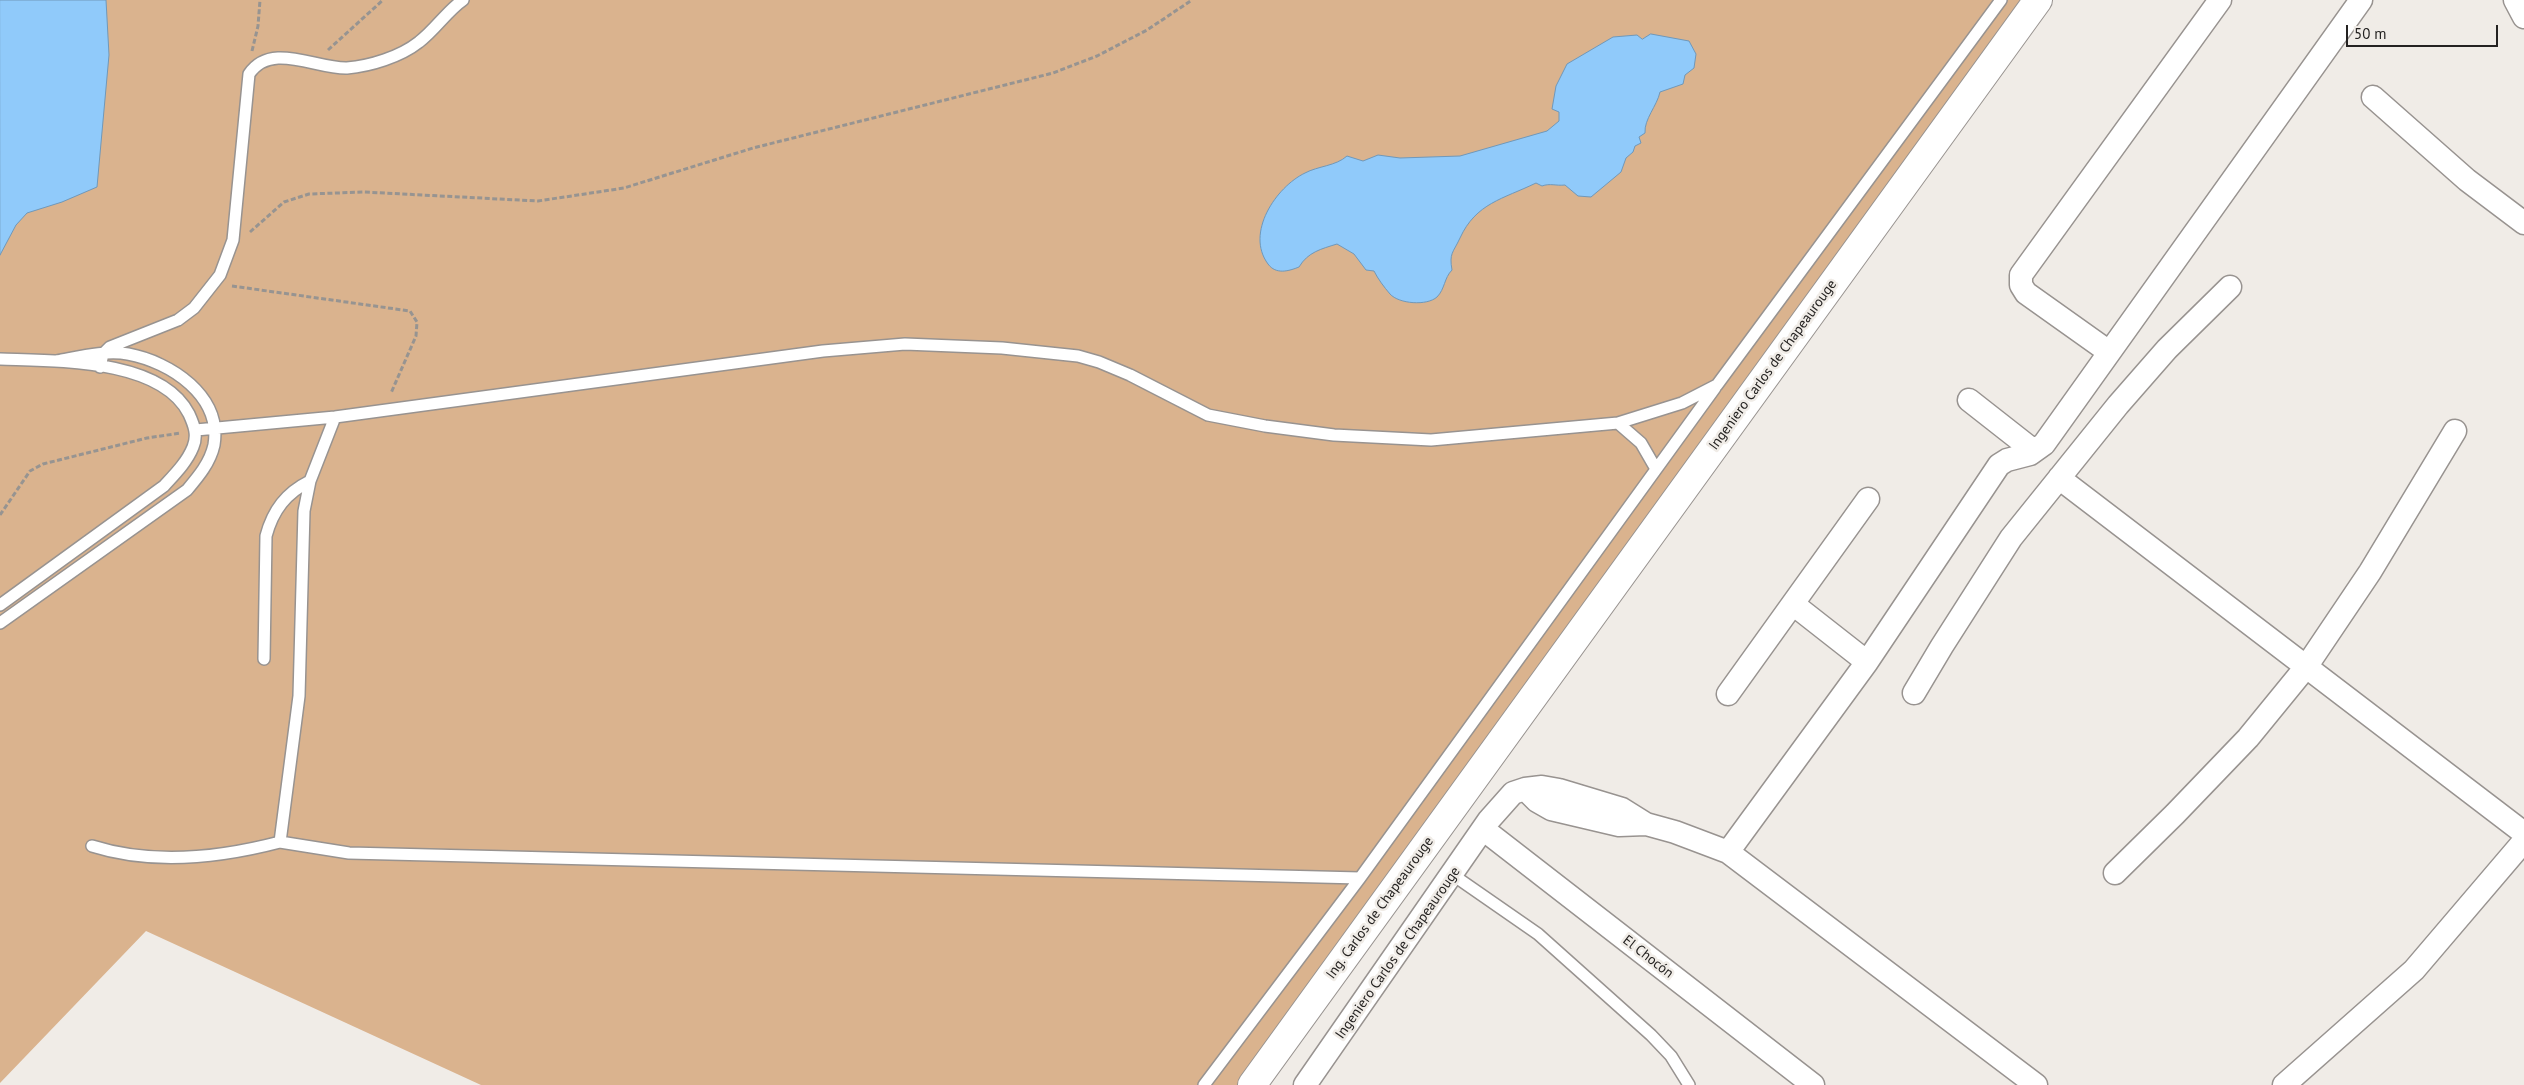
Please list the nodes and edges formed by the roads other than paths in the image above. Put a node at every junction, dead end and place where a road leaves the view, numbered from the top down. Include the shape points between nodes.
1 (464, 0) edge
2 (2001, 0) edge
3 (2038, 0) edge
4 (2220, 0) edge
5 (2361, 0) edge
6 (2515, 0) edge
7 (2524, 17) edge
8 (2373, 97) dead end
9 (2524, 223) edge
10 (2230, 287) dead end
11 (2109, 352) junction
12 (102, 354) junction
13 (0, 360) edge
14 (57, 361) junction
15 (100, 367) junction
16 (1717, 385) junction
17 (1969, 400) dead end
18 (335, 417) junction
19 (1618, 423) junction
20 (214, 429) junction
21 (196, 430) junction
22 (2455, 431) dead end
23 (2034, 451) junction
24 (1656, 470) junction
25 (2058, 478) junction
26 (310, 481) junction
27 (1868, 500) dead end
28 (1793, 604) junction
29 (0, 605) edge
30 (0, 623) edge
31 (264, 659) dead end
32 (1866, 662) junction
33 (2306, 667) junction
34 (1728, 694) dead end
35 (1914, 694) dead end
36 (1508, 731) joint
37 (1486, 824) junction
38 (2524, 833) edge
39 (280, 842) junction
40 (2524, 842) edge
41 (92, 846) dead end
42 (1728, 852) junction
43 (2114, 873) dead end
44 (1453, 875) junction
45 (1360, 878) junction
46 (1204, 1085) edge
47 (1252, 1085) edge
48 (1305, 1085) edge
49 (1689, 1085) edge
50 (1813, 1085) edge
51 (2036, 1085) edge
52 (2284, 1085) edge

1 - 12 lane via 403,53 345,68 304,60 271,59 255,65 250,74 233,240 214,283 194,308 178,320 110,347
2 - 16 lane
3 - 36 street, Ingeniero Carlos de Chapeaurouge
4 - 11 street via 2022,275 2021,285 2026,293
5 - 11 street
6 - 7 street
8 - 9 street via 2467,180
10 - 25 street via 2167,349
11 - 23 street via 2044,444
12 - 14 lane
12 - 15 lane
12 - 20 lane via 128,354 172,371 187,381 207,403
13 - 14 lane
14 - 15 lane
15 - 21 lane via 148,378 168,389 184,405
16 - 19 lane via 1682,403
16 - 24 lane
17 - 23 street
18 - 19 lane via 823,350 905,344 1002,348 1078,356 1130,374 1208,415 1334,435 1431,440
18 - 20 lane
18 - 26 lane
19 - 24 lane via 1641,443
20 - 21 lane
20 - 30 lane via 213,447 206,466 186,490
21 - 29 lane via 194,446 183,465 164,486
22 - 33 street via 2370,572
23 - 32 street via 1999,465
24 - 45 lane
25 - 33 street
25 - 35 street via 2011,538
26 - 31 lane via 294,489 280,505 271,518 266,536
26 - 39 lane via 304,511 299,696
27 - 28 street
28 - 32 street
28 - 34 street
32 - 42 street
33 - 38 street
33 - 43 street via 2248,738
36 - 47 street, Ing. Carlos de Chapeaurouge
37 - 42 street, Ingeniero Carlos de Chapeaurouge via 1513,793 1525,788 1559,790 1622,809 1646,824
37 - 44 street, Ingeniero Carlos de Chapeaurouge
37 - 50 street, El Chocón
39 - 41 lane via 248,851 178,858 118,854
39 - 45 lane via 349,853
40 - 52 street via 2414,970
42 - 51 street
44 - 48 street, Ingeniero Carlos de Chapeaurouge
44 - 49 lane via 1538,934 1651,1035 1672,1056
45 - 46 lane

